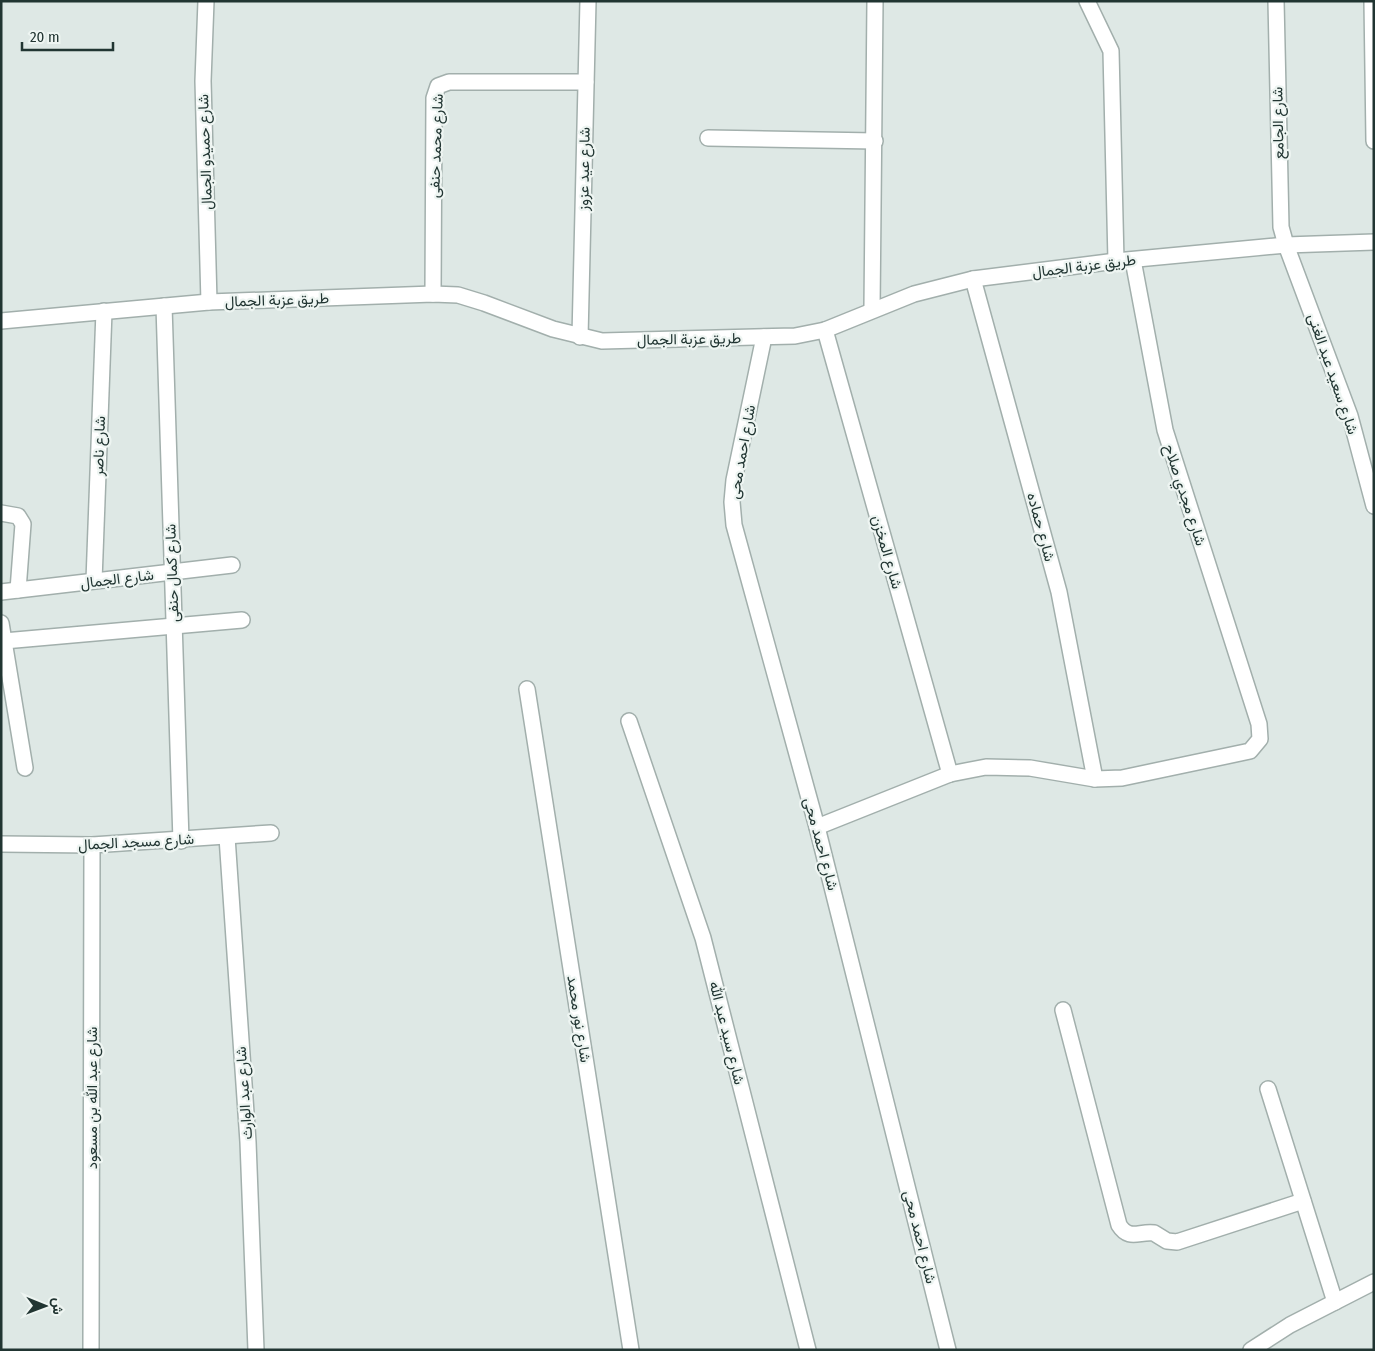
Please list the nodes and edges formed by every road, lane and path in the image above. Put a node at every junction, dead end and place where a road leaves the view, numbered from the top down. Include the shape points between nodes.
1 (206, 1) edge
2 (588, 1) edge
3 (875, 1) edge
4 (1087, 1) edge
5 (1276, 1) edge
6 (1372, 1) edge
7 (586, 82) junction
8 (708, 138) dead end
9 (875, 141) junction
10 (1374, 141) edge
11 (1374, 242) edge
12 (1286, 244) junction
13 (1133, 260) junction
14 (1116, 261) junction
15 (973, 279) junction
16 (433, 294) junction
17 (209, 302) junction
18 (164, 306) junction
19 (872, 309) junction
20 (104, 311) junction
21 (1, 321) edge
22 (825, 330) junction
23 (580, 337) junction
24 (764, 337) junction
25 (1374, 506) edge
26 (1, 514) edge
27 (232, 565) dead end
28 (172, 572) junction
29 (94, 581) junction
30 (18, 590) junction
31 (1, 592) edge
32 (242, 620) dead end
33 (1, 623) edge
34 (174, 626) junction
35 (4, 641) junction
36 (527, 689) dead end
37 (629, 721) dead end
38 (25, 768) dead end
39 (950, 774) junction
40 (1095, 778) junction
41 (817, 827) junction
42 (271, 833) dead end
43 (227, 837) junction
44 (181, 841) junction
45 (1, 844) edge
46 (92, 846) junction
47 (1063, 1010) dead end
48 (1268, 1089) dead end
49 (1303, 1201) junction
50 (1374, 1282) edge
51 (1335, 1302) junction
52 (91, 1350) edge
53 (256, 1350) edge
54 (631, 1350) edge
55 (808, 1350) edge
56 (948, 1350) edge
57 (1251, 1350) edge

1 - 17 street, شارع حميدو الجمال via 203,81
2 - 7 street, شارع عيد عزوز
3 - 9 street
4 - 14 street via 1111,51
5 - 12 street, شارع الجامع via 1280,206
6 - 10 street
7 - 16 street, شارع محمد حنفى via 449,82 438,86 434,98
7 - 23 street, شارع عيد عزوز
8 - 9 street
9 - 19 street
11 - 12 street, طريق عزبة الجمال
12 - 13 street, طريق عزبة الجمال
12 - 25 street, شارع سعيد عبد الغنى via 1350,416
13 - 14 street, طريق عزبة الجمال
13 - 40 street, شارع مجدي صلاح via 1165,430 1259,724 1260,739 1250,751 1122,778
14 - 15 street, طريق عزبة الجمال
15 - 19 street, طريق عزبة الجمال
15 - 40 street, شارع حماده via 1059,592
16 - 17 street, طريق عزبة الجمال
16 - 23 street, طريق عزبة الجمال via 458,295
17 - 18 street, طريق عزبة الجمال
18 - 20 street, طريق عزبة الجمال
18 - 28 street, شارع كمال حنفى
19 - 22 street, طريق عزبة الجمال
20 - 21 street, طريق عزبة الجمال
20 - 29 street, شارع ناصر
22 - 24 street, طريق عزبة الجمال via 795,336
22 - 39 street, شارع المخزن
23 - 24 street, طريق عزبة الجمال via 602,341
24 - 41 street, شارع احمد محى via 734,480 734,525
26 - 30 street via 18,516 23,524
27 - 28 street, شارع الجمال
28 - 29 street, شارع الجمال
28 - 34 street, شارع كمال حنفى
29 - 30 street, شارع الجمال
30 - 31 street, شارع الجمال
32 - 34 street
33 - 35 street
34 - 35 street
34 - 44 street, شارع كمال حنفى
35 - 38 street
36 - 54 street, شارع نور محمد
37 - 55 street, شارع سيد عبد الله via 703,938
39 - 40 street via 986,767 1030,768
39 - 41 street
41 - 56 street, شارع احمد محى
42 - 43 street, شارع مسجد الجمال
43 - 44 street, شارع مسجد الجمال
43 - 53 street, شارع عبد الوارث via 248,1142
44 - 46 street, شارع مسجد الجمال
45 - 46 street, شارع مسجد الجمال
46 - 52 street, شارع عبد الله بن مسعود
47 - 49 street via 1118,1225 1126,1234 1154,1233 1166,1241 1177,1242
48 - 49 street
49 - 51 street
50 - 51 street
51 - 57 street

